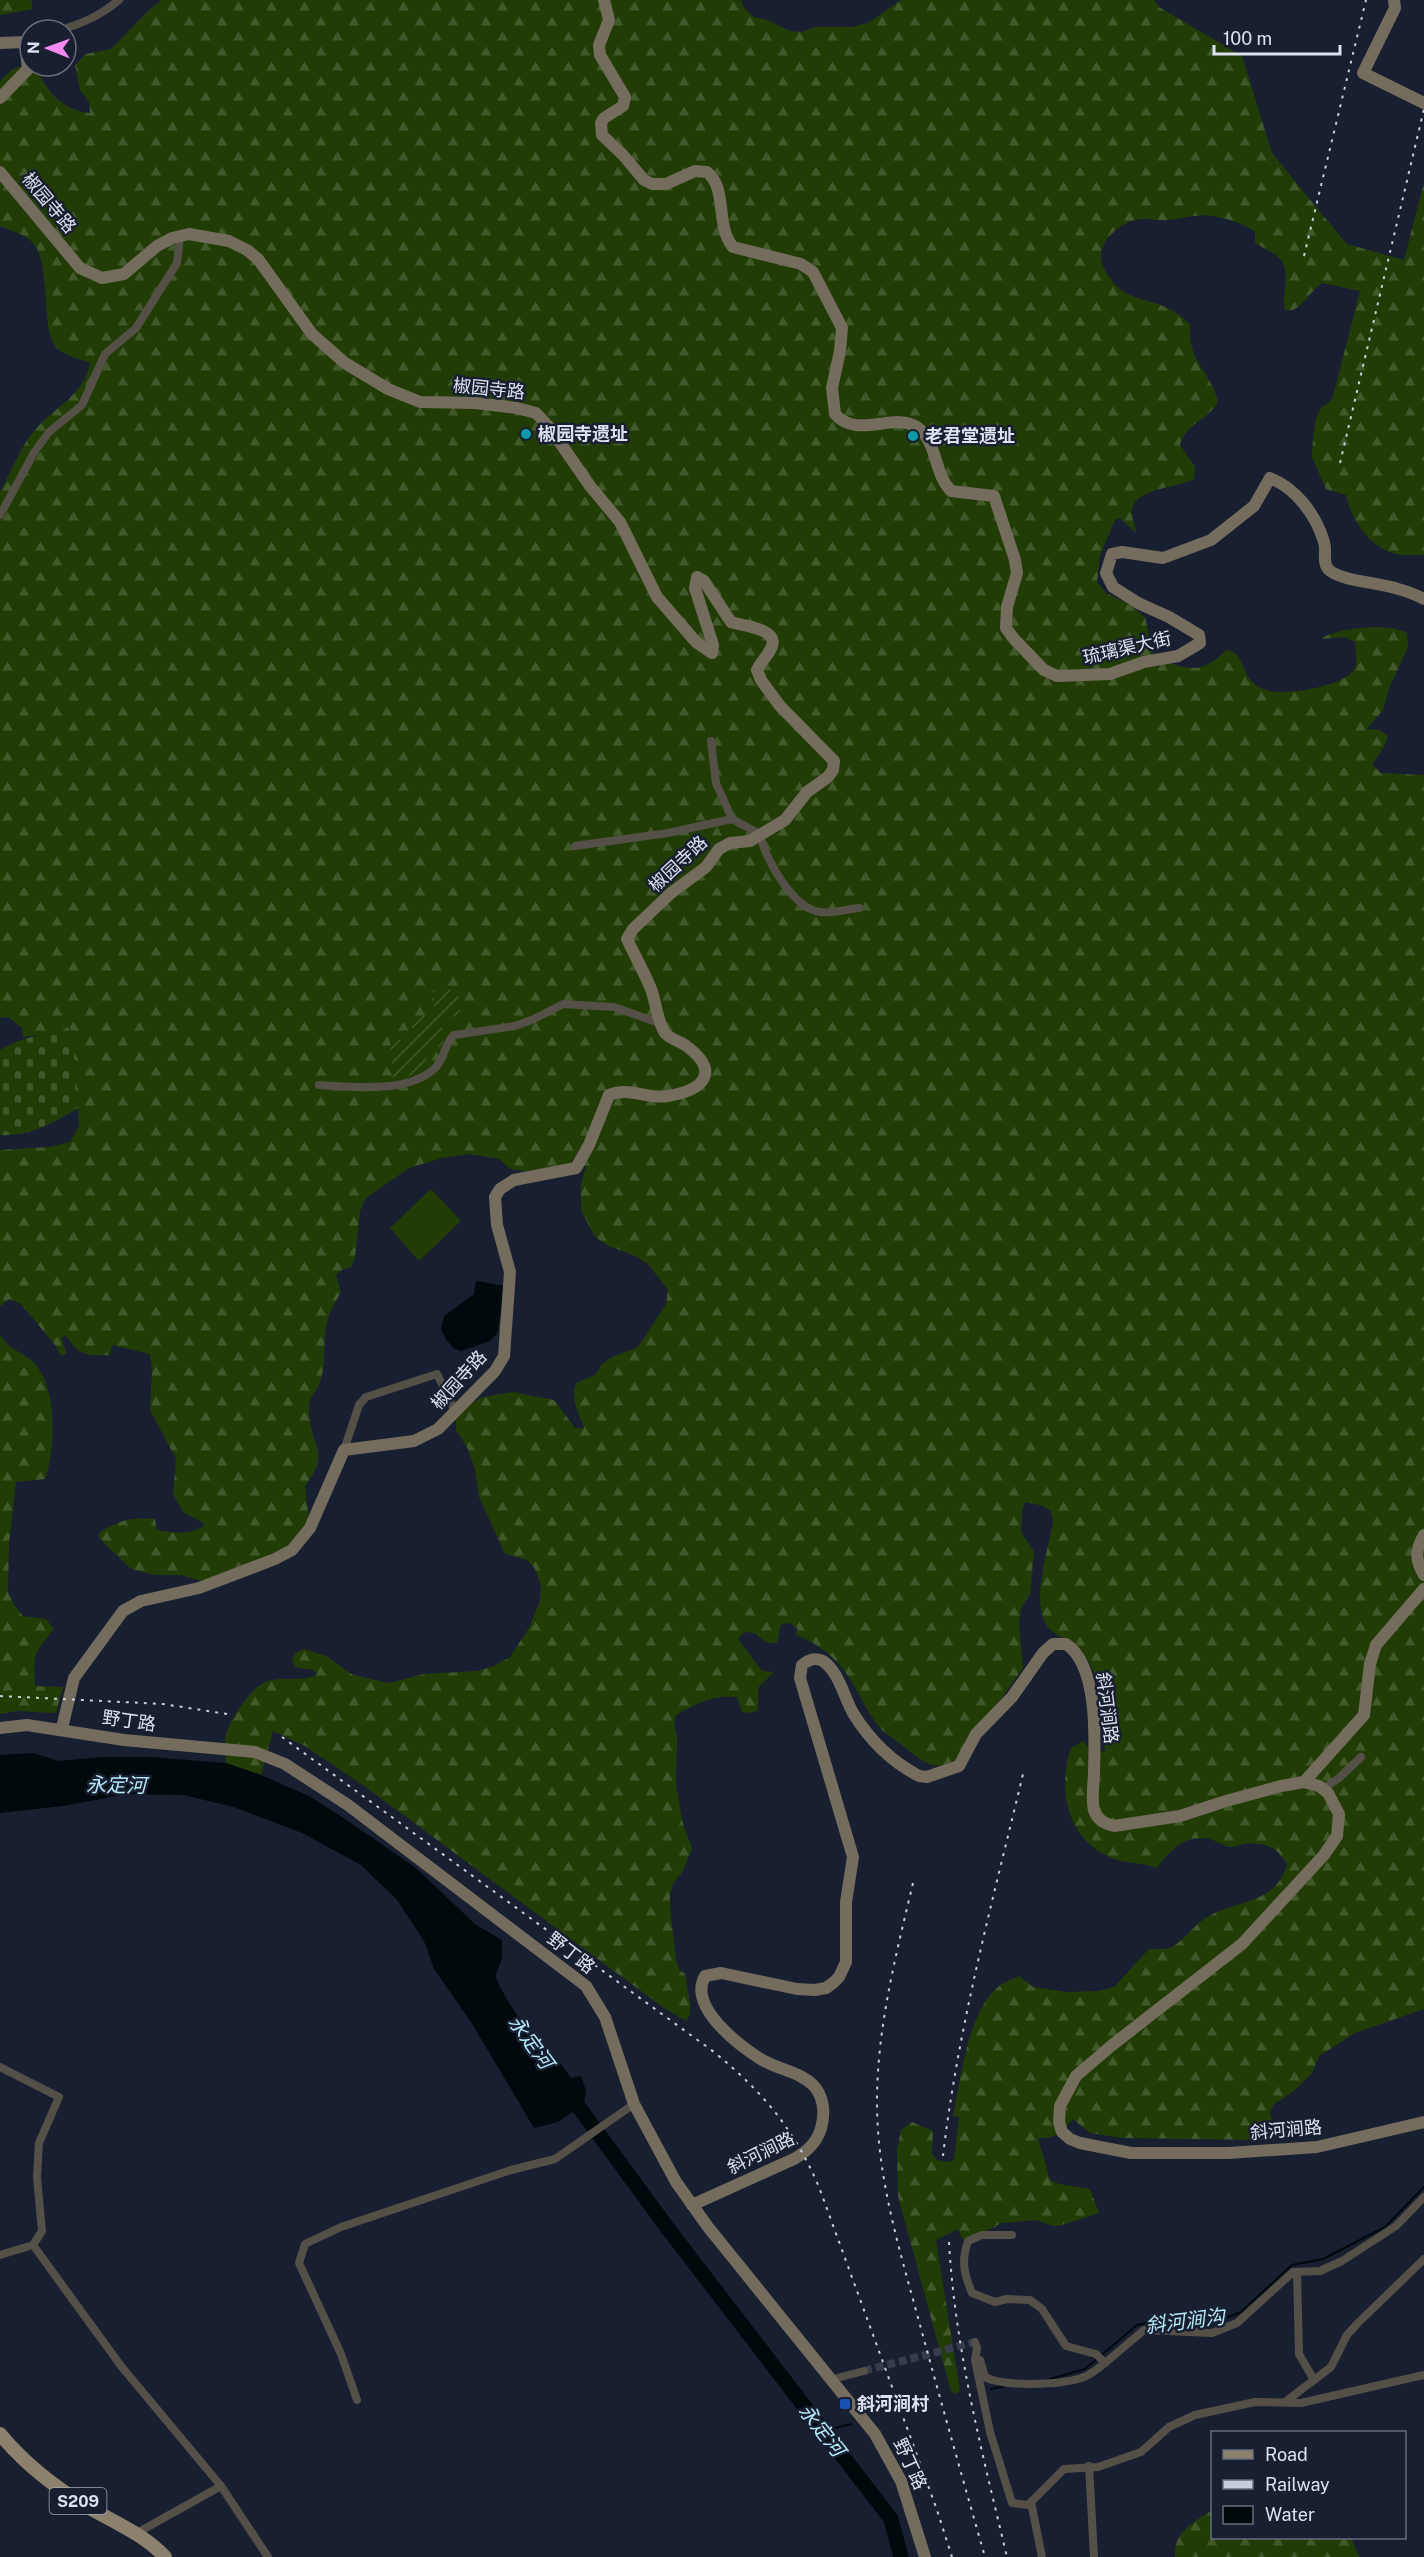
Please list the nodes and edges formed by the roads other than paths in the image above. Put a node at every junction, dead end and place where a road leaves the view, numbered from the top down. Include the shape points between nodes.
1 (119, 0) edge
2 (604, 0) edge
3 (1394, 0) edge
4 (78, 25) edge
5 (18, 42) edge
6 (0, 43) edge
7 (19, 78) edge
8 (0, 98) edge
9 (1424, 103) edge
10 (0, 172) edge
11 (180, 236) junction
12 (0, 515) edge
13 (1424, 599) edge
14 (711, 741) dead end
15 (732, 819) junction
16 (760, 834) junction
17 (574, 846) dead end
18 (859, 908) dead end
19 (662, 1024) junction
20 (319, 1085) dead end
21 (456, 1413) junction
22 (344, 1450) junction
23 (1424, 1535) edge
24 (1424, 1575) edge
25 (1424, 1589) edge
26 (0, 1728) edge
27 (62, 1728) junction
28 (1361, 1757) dead end
29 (1304, 1782) junction
30 (1323, 1789) junction
31 (0, 2067) edge
32 (634, 2104) junction
33 (1424, 2122) edge
34 (1424, 2197) edge
35 (692, 2205) junction
36 (1012, 2235) dead end
37 (33, 2245) junction
38 (0, 2254) edge
39 (1424, 2259) edge
40 (1297, 2272) junction
41 (1101, 2359) junction
42 (864, 2371) tunnel mouth
43 (1424, 2375) edge
44 (832, 2379) junction
45 (1314, 2380) junction
46 (357, 2400) dead end
47 (1284, 2402) junction
48 (0, 2434) edge
49 (1089, 2466) junction
50 (221, 2486) junction
51 (1031, 2502) junction
52 (135, 2534) junction
53 (165, 2557) edge
54 (268, 2557) edge
55 (925, 2557) edge
56 (1042, 2557) edge
57 (1094, 2557) edge

1 - 4 street via 103,14
2 - 13 street, 琉璃渠大街 via 609,20 599,45 600,55 625,97 623,106 601,123 602,135 652,184 666,184 695,171 707,172 716,184 724,232 733,247 801,264 813,272 842,328 832,387 835,414 847,425 915,425 927,436 940,473 951,490 994,496 1017,573 1006,628 1044,670 1057,676 1110,674 1178,656 1200,644 1198,635 1113,586 1106,573 1112,554 1163,558 1211,540 1254,506 1270,478 1302,500 1325,544 1329,569 1340,576 1388,586
3 - 9 street via 1395,8 1363,74
5 - 6 street
7 - 8 street
10 - 11 street, 椒园寺路 via 80,268 102,278 124,274 157,246
11 - 12 street via 177,263 136,328 105,354 82,405 49,432
11 - 16 street, 椒园寺路 via 229,241 247,250 272,277 312,334 345,363 388,389 420,402 476,403 536,413 620,522 657,597 696,642 712,653 695,588 698,577 731,622 760,629 772,637 771,649 757,670 761,680 780,706 834,761 828,777 807,792 785,820
14 - 15 street via 716,783
15 - 16 street
15 - 17 street via 668,833
16 - 18 street via 767,853 799,903 821,913
16 - 19 street, 椒园寺路 via 750,841 730,843 719,849 706,867 671,893 627,939 651,988
19 - 20 street via 614,1008 563,1004 515,1026 454,1035 438,1065 424,1077 382,1088
19 - 21 street, 椒园寺路 via 666,1033 700,1060 705,1072 700,1085 668,1097 629,1091 609,1095 576,1168 514,1180 495,1197 496,1225 510,1272 504,1356
21 - 22 street, 椒园寺路 via 438,1430 414,1441
21 - 22 street via 437,1374 366,1397 359,1405
22 - 27 street via 310,1528 292,1550 199,1588 141,1601 123,1611 74,1678
23 - 24 street via 1416,1557
25 - 29 street via 1376,1645 1364,1715
26 - 27 street, 野丁路
27 - 32 street, 野丁路 via 124,1740 255,1752 294,1770 348,1805 586,1986 605,2016
28 - 30 street
29 - 30 street
29 - 35 street, 斜河涧路 via 1180,1816 1105,1824 1094,1810 1095,1740 1089,1685 1080,1658 1066,1644 1053,1644 1043,1653 1012,1697 976,1734 959,1766 927,1777 911,1772 872,1740 831,1669 821,1660 805,1662 800,1678 853,1857 846,1902 846,1962 839,1977 826,1988 797,1989 721,1972 705,1976 701,1991 707,2009 735,2039 760,2059 813,2085 823,2106 822,2124 808,2151
30 - 33 street, 斜河涧路 via 1339,1814 1336,1836 1324,1855 1242,1944 1076,2076 1060,2106 1062,2132 1080,2143 1131,2153 1168,2155 1317,2147
31 - 37 street via 59,2097 39,2143 37,2177 42,2231
32 - 35 street, 野丁路
32 - 46 street via 555,2159 352,2224 305,2244 299,2263 341,2354
34 - 40 street via 1396,2226 1342,2261 1320,2271
35 - 44 street, 野丁路
36 - 41 street via 982,2235 968,2241 963,2256 964,2273 972,2293 995,2302 1030,2300 1042,2309 1066,2346
37 - 38 street
37 - 50 street via 122,2366
39 - 45 street via 1347,2335 1331,2367
40 - 41 street via 1237,2323 1212,2333 1143,2330
40 - 45 street via 1299,2354
41 - 51 street via 1084,2378 1015,2383 984,2377 976,2345 975,2360 990,2432 1012,2503
42 - 44 street
43 - 47 street via 1300,2403
44 - 55 street, 野丁路 via 889,2457 901,2481
45 - 47 street
47 - 49 street via 1255,2402 1195,2415 1169,2427 1141,2452 1098,2467
48 - 52 main road, S209 via 18,2456 61,2491
49 - 51 street via 1064,2469
49 - 57 street
50 - 52 street
50 - 54 street
51 - 56 street
52 - 53 main road, S209

